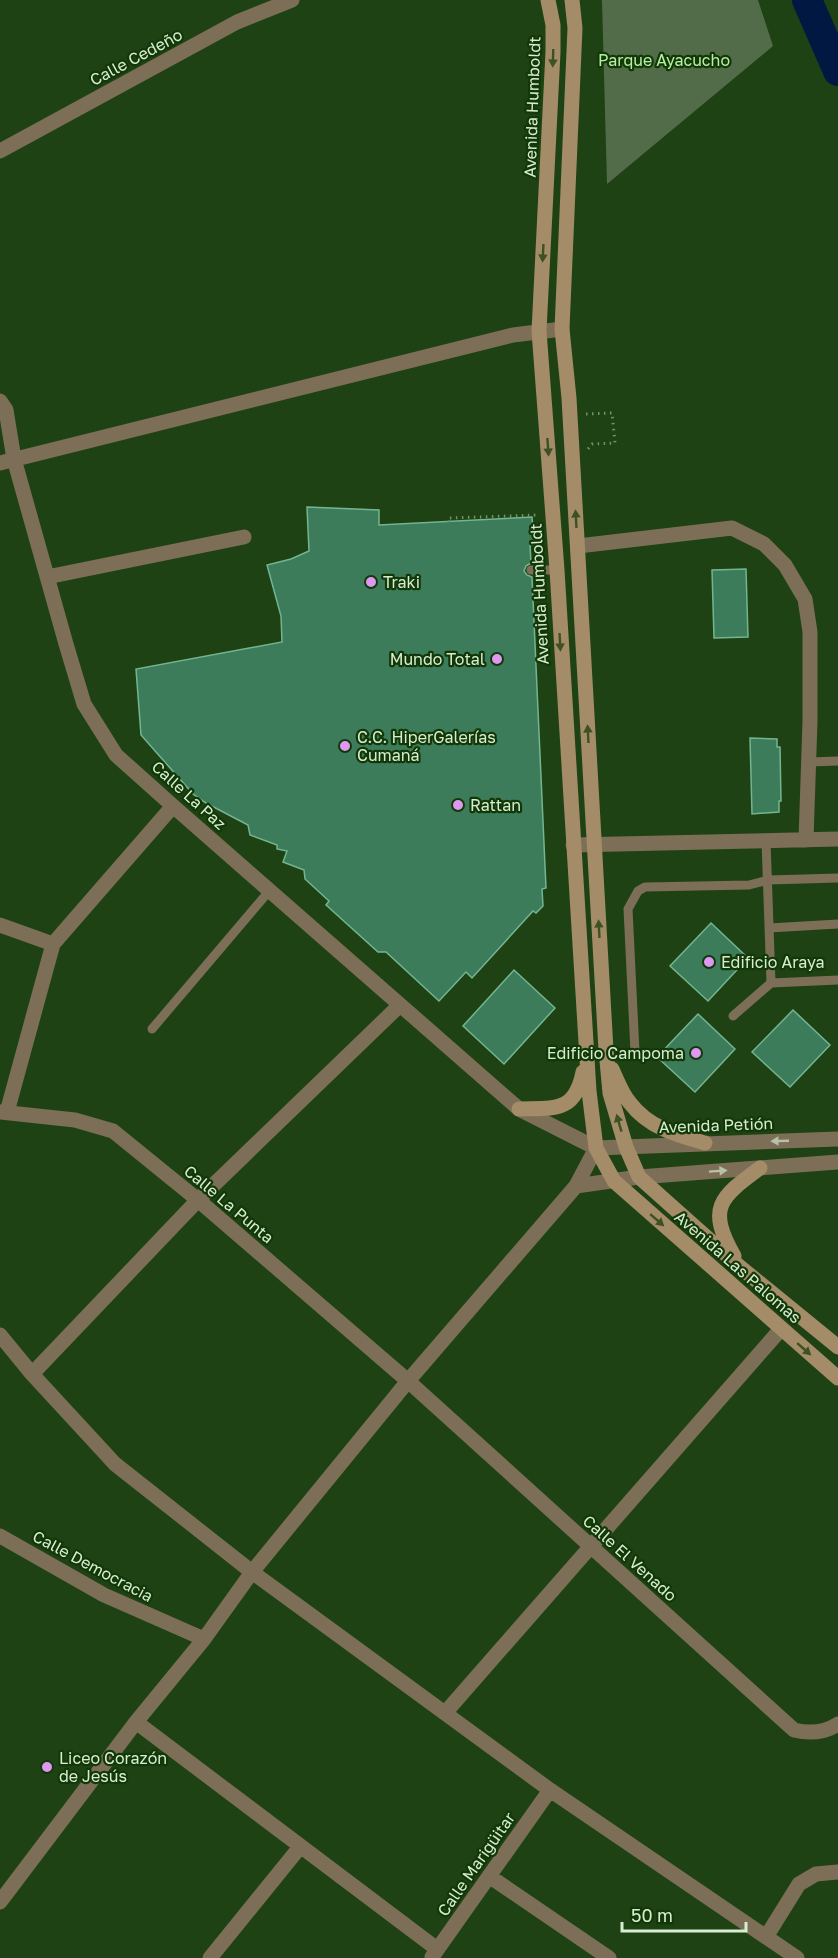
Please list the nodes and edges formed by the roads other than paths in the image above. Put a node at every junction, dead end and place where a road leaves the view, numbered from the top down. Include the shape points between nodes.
1 (292, 0) edge
2 (549, 0) edge
3 (572, 0) edge
4 (570, 141) junction
5 (548, 142) junction
6 (0, 151) edge
7 (562, 329) junction
8 (539, 331) junction
9 (0, 401) edge
10 (7, 461) edge
11 (244, 537) dead end
12 (578, 546) junction
13 (531, 570) dead end
14 (557, 570) junction
15 (47, 577) junction
16 (838, 761) edge
17 (809, 762) junction
18 (173, 806) junction
19 (838, 839) edge
20 (806, 840) junction
21 (766, 841) junction
22 (573, 845) junction
23 (594, 845) junction
24 (838, 878) edge
25 (768, 880) junction
26 (270, 890) junction
27 (838, 924) edge
28 (0, 925) edge
29 (769, 928) junction
30 (54, 944) junction
31 (838, 980) edge
32 (771, 982) junction
33 (400, 1005) junction
34 (733, 1016) dead end
35 (152, 1029) dead end
36 (634, 1052) dead end
37 (586, 1057) junction
38 (606, 1059) junction
39 (519, 1109) junction
40 (4, 1112) edge
41 (838, 1139) edge
42 (705, 1143) junction
43 (626, 1147) junction
44 (596, 1148) junction
45 (838, 1162) edge
46 (760, 1168) junction
47 (639, 1177) junction
48 (614, 1181) junction
49 (576, 1186) junction
50 (198, 1200) junction
51 (740, 1267) junction
52 (781, 1329) junction
53 (0, 1335) edge
54 (838, 1347) edge
55 (32, 1374) junction
56 (838, 1378) edge
57 (408, 1381) junction
58 (0, 1536) edge
59 (590, 1546) junction
60 (252, 1572) junction
61 (204, 1639) junction
62 (445, 1713) junction
63 (136, 1722) junction
64 (838, 1724) edge
65 (550, 1790) junction
66 (300, 1847) junction
67 (838, 1872) edge
68 (489, 1876) junction
69 (0, 1902) edge
70 (766, 1937) junction
71 (434, 1954) edge
72 (210, 1958) edge
73 (609, 1958) edge
74 (797, 1958) edge

1 - 6 street, Calle Cedeño via 237,22
2 -> 5 main road, Avenida Humboldt via 553,52
3 - 4 main road
4 - 5 main road
4 - 7 main road
5 -> 8 main road, Avenida Humboldt
7 - 8 street
12 -> 7 main road
8 - 10 street
8 -> 14 main road, Avenida Humboldt
9 - 10 street, Calle La Paz via 6,410
10 - 15 street, Calle La Paz
11 - 15 street
12 - 17 street via 732,528 764,544 785,565 805,598 810,632
23 -> 12 main road
13 - 14 lane
14 -> 22 main road, Avenida Humboldt
15 - 18 street, Calle La Paz via 84,704 116,754
16 - 17 lane
17 - 20 street
18 - 26 street, Calle La Paz
18 - 30 street
19 - 20 street
20 - 21 street
21 - 23 street
21 - 25 lane
22 - 23 street
22 - 37 main road, Avenida Humboldt
38 -> 23 main road
24 - 25 lane
25 - 29 lane
25 - 36 lane via 749,885 645,887 638,891 628,909
26 - 33 street, Calle La Paz
26 - 35 lane
27 - 29 lane
28 - 30 street
29 - 32 lane
30 - 40 street
31 - 32 lane
32 - 34 lane
33 - 39 street, Calle La Paz
33 - 50 street
37 - 39 main road via 580,1087 570,1102 555,1108
37 - 44 main road, Avenida Humboldt
38 - 42 main road via 629,1103 645,1118 661,1130
43 -> 38 main road via 610,1093
39 - 44 street, Calle La Paz
40 - 50 street, Calle La Punta via 75,1120 113,1131
41 -> 42 street, Avenida Petión
42 - 43 street, Avenida Petión
43 - 44 street, Avenida Petión
43 - 47 main road
44 - 48 main road, Avenida Humboldt
44 - 49 street
45 - 46 street
47 -> 46 street
46 - 51 main road via 736,1185 720,1207 719,1223
47 - 48 street
47 - 51 main road, Avenida Las Palomas
48 - 49 street
48 -> 52 main road, Avenida Las Palomas
49 - 57 street
50 - 55 street
50 - 57 street, Calle La Punta
51 - 54 main road, Avenida Las Palomas
52 -> 56 main road, Avenida Las Palomas
52 - 59 street
53 - 55 street
55 - 60 street via 115,1464
57 - 59 street, Calle El Venado
57 - 60 street
58 - 61 street, Calle Democracia via 104,1595
59 - 62 street
59 - 64 street, Calle El Venado via 794,1730 822,1732
60 - 61 street
60 - 62 street
61 - 63 street
62 - 65 street
63 - 66 street
63 - 69 street
65 - 68 street, Calle Marigüitar
65 - 70 street
66 - 71 street
66 - 72 street
67 - 70 street via 816,1874 799,1884
68 - 71 street, Calle Marigüitar
68 - 73 street
70 - 74 street

